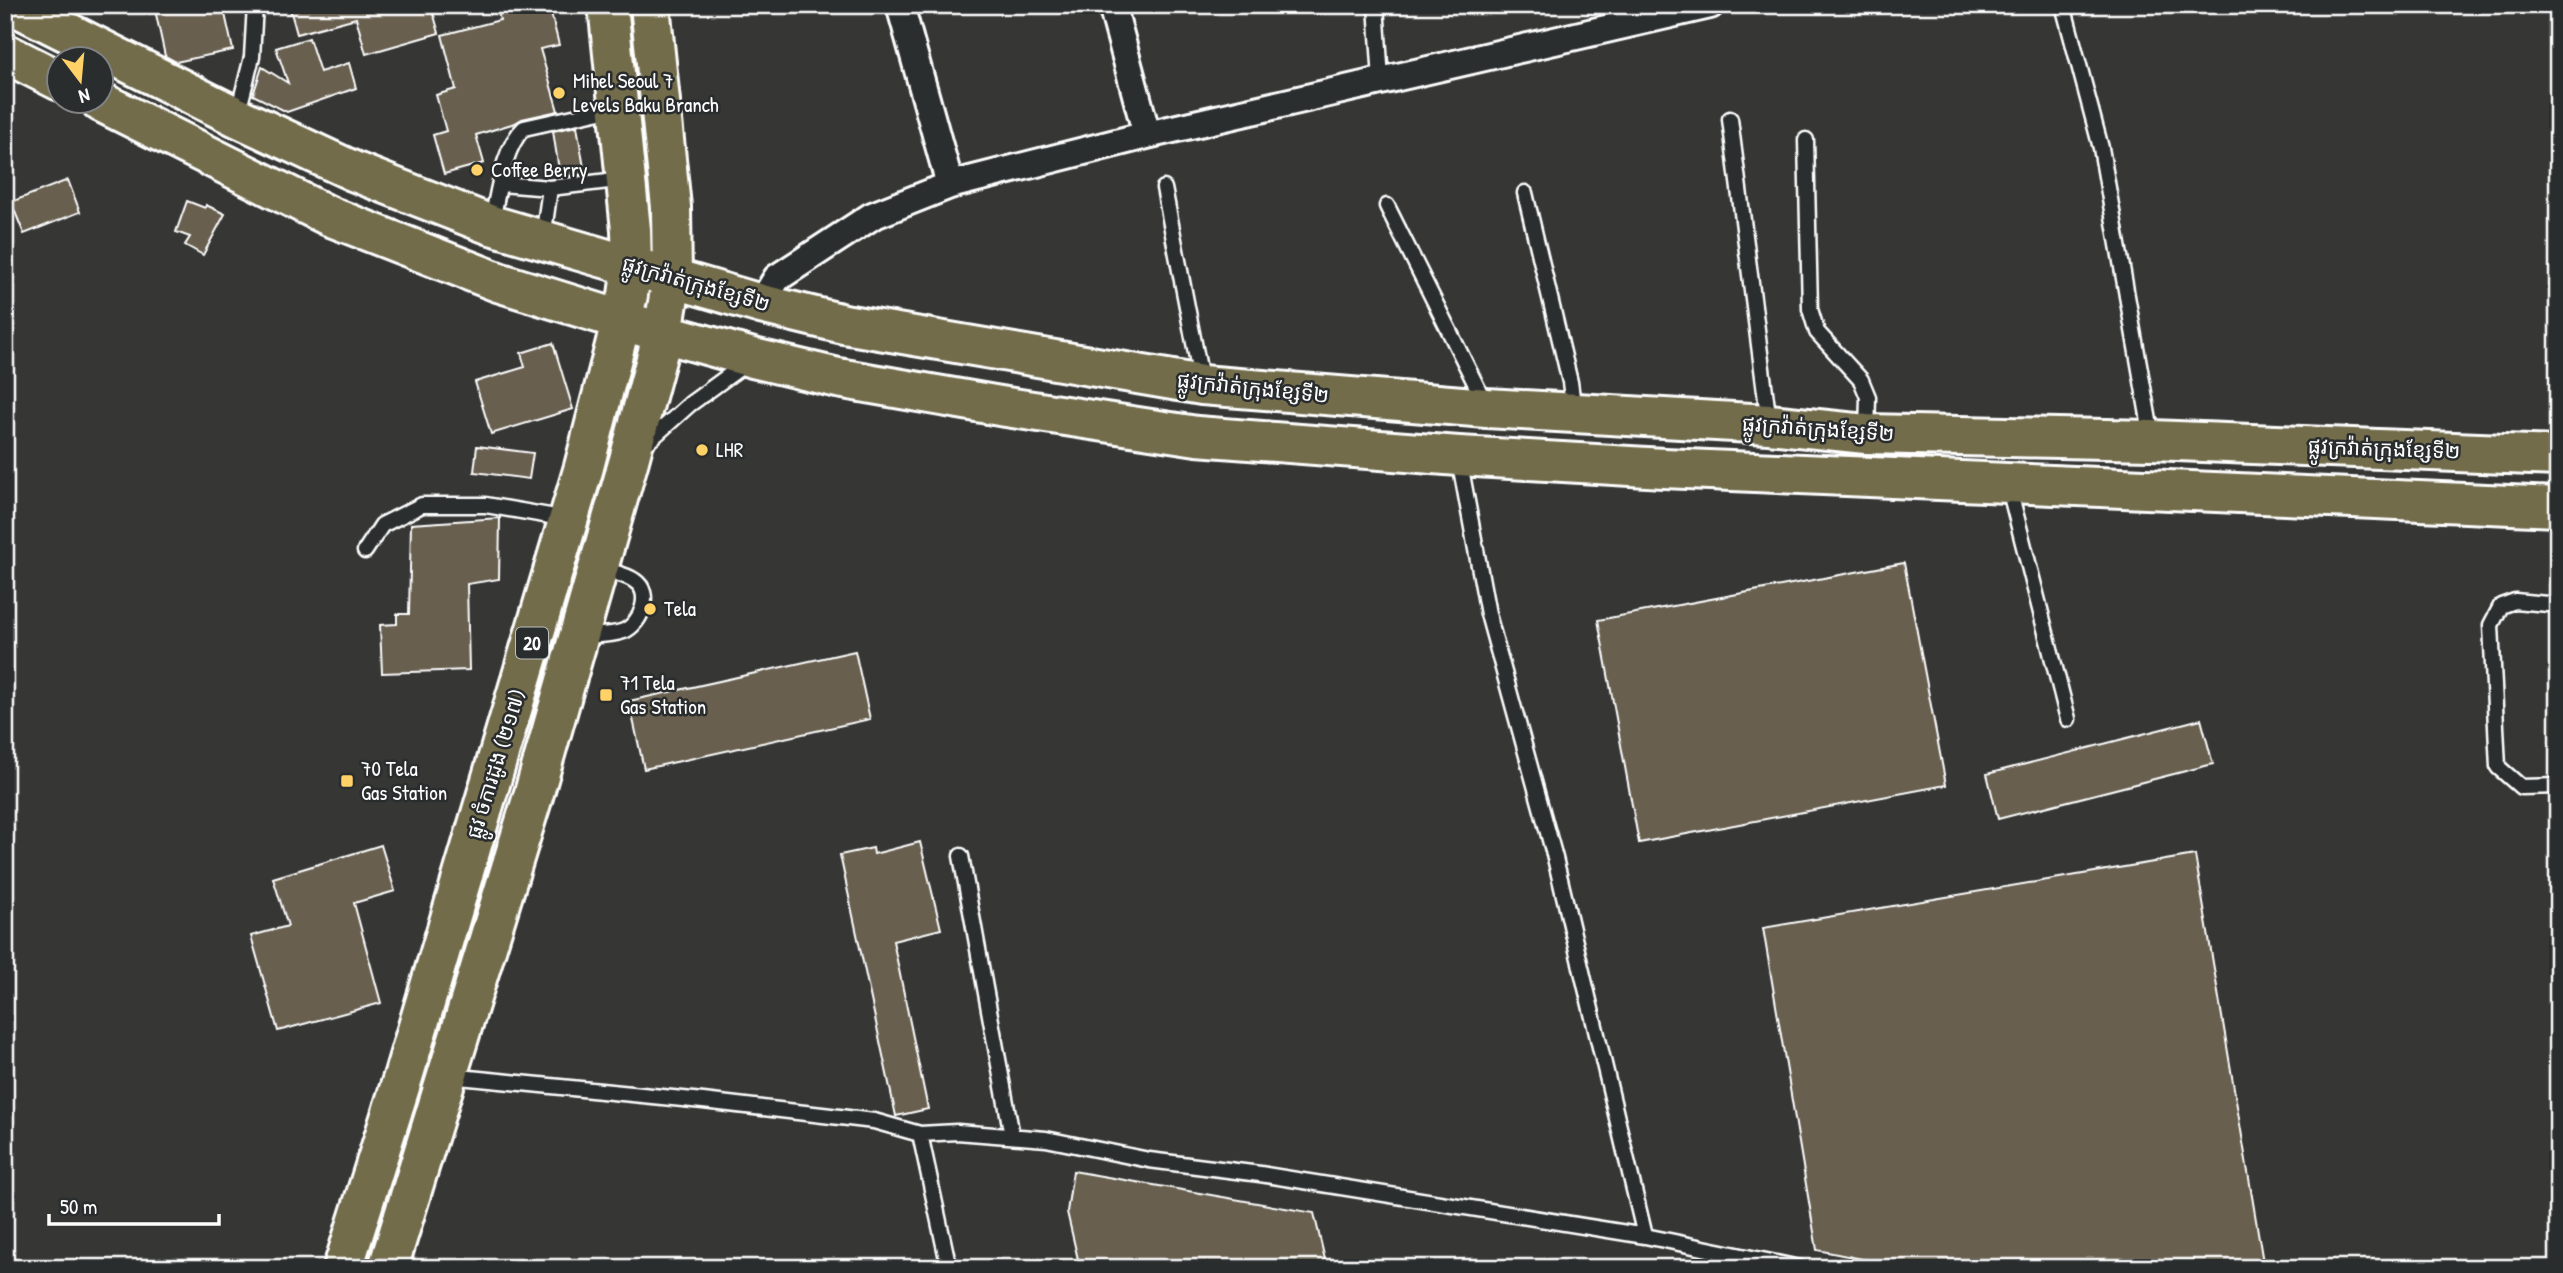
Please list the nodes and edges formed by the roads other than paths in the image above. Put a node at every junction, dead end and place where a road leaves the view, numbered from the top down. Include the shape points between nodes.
1 (13, 5) edge
2 (255, 5) edge
3 (608, 5) edge
4 (650, 5) edge
5 (900, 5) edge
6 (1112, 5) edge
7 (1376, 5) edge
8 (1710, 5) edge
9 (2063, 5) edge
10 (5, 53) edge
11 (46, 74) edge
12 (1381, 80) junction
13 (619, 107) junction
14 (116, 110) edge
15 (237, 117) junction
16 (1730, 118) dead end
17 (1147, 135) junction
18 (1806, 140) dead end
19 (626, 178) junction
20 (501, 184) junction
21 (950, 185) junction
22 (550, 188) junction
23 (1164, 188) dead end
24 (1525, 192) dead end
25 (1387, 206) dead end
26 (491, 225) junction
27 (542, 240) junction
28 (632, 266) junction
29 (672, 278) junction
30 (761, 304) junction
31 (622, 320) junction
32 (663, 333) junction
33 (753, 358) junction
34 (1202, 385) junction
35 (1487, 408) junction
36 (1574, 414) junction
37 (1665, 420) junction
38 (1769, 424) junction
39 (1866, 434) junction
40 (2152, 440) junction
41 (2558, 456) edge
42 (1459, 457) junction
43 (629, 460) junction
44 (1664, 468) junction
45 (2007, 483) junction
46 (2558, 507) edge
47 (568, 519) junction
48 (365, 551) dead end
49 (598, 568) junction
50 (2558, 605) edge
51 (579, 636) junction
52 (2068, 719) dead end
53 (2558, 786) edge
54 (961, 856) dead end
55 (448, 1076) junction
56 (920, 1134) junction
57 (1012, 1136) junction
58 (360, 1213) junction
59 (401, 1225) junction
60 (1645, 1236) junction
61 (343, 1268) edge
62 (388, 1268) edge
63 (949, 1268) edge
64 (1800, 1268) edge

1 - 15 main road, ផ្លូវក្រវ៉ាត់ក្រុងខ្សែទី២
2 - 15 lane via 252,57
3 - 13 main road, ផ្លូវ ចំការដូង (២១៧) / 20
4 - 29 main road, ផ្លូវ ចំការដូង (២១៧) / 20 via 671,206
5 - 21 street
6 - 17 street
7 - 12 lane
8 - 12 street
9 - 40 lane via 2101,148
10 - 11 main road
12 - 17 street
13 - 19 main road, ផ្លូវ ចំការដូង (២១៧) / 20
13 - 20 lane via 524,128 509,149
14 - 31 main road, ផ្លូវក្រវ៉ាត់ក្រុងខ្សែទី២ via 328,216 498,282
15 - 26 main road, ផ្លូវក្រវ៉ាត់ក្រុងខ្សែទី២ via 353,171
16 - 38 lane
17 - 21 street
18 - 39 lane via 1810,309 1817,332 1861,380 1868,397
19 - 22 lane
19 - 28 main road, ផ្លូវ ចំការដូង (២១៧) / 20
20 - 22 lane
20 - 26 lane
21 - 30 street via 872,216 777,278
22 - 27 lane
23 - 34 lane
24 - 36 lane
25 - 35 lane
26 - 27 main road, ផ្លូវក្រវ៉ាត់ក្រុងខ្សែទី២
27 - 28 main road, ផ្លូវក្រវ៉ាត់ក្រុងខ្សែទី២
28 - 29 main road, ផ្លូវក្រវ៉ាត់ក្រុងខ្សែទី២
28 - 31 main road, ផ្លូវ ចំការដូង (២១៧) / 20
29 - 30 main road, ផ្លូវក្រវ៉ាត់ក្រុងខ្សែទី២
29 - 32 main road, ផ្លូវ ចំការដូង (២១៧) / 20
30 - 34 main road, ផ្លូវក្រវ៉ាត់ក្រុងខ្សែទី២ via 844,324
31 - 32 main road, ផ្លូវក្រវ៉ាត់ក្រុងខ្សែទី២
31 - 47 main road, ផ្លូវ ចំការដូង (២១៧) / 20
32 - 33 main road, ផ្លូវក្រវ៉ាត់ក្រុងខ្សែទី២
32 - 43 main road, ផ្លូវ ចំការដូង (២១៧) / 20
33 - 42 main road, ផ្លូវក្រវ៉ាត់ក្រុងខ្សែទី២ via 973,402 1197,436
33 - 43 lane via 681,411
34 - 35 main road, ផ្លូវក្រវ៉ាត់ក្រុងខ្សែទី២
35 - 36 main road, ផ្លូវក្រវ៉ាត់ក្រុងខ្សែទី២
36 - 37 main road, ផ្លូវក្រវ៉ាត់ក្រុងខ្សែទី២
37 - 38 main road, ផ្លូវក្រវ៉ាត់ក្រុងខ្សែទី២
37 - 44 main road
38 - 39 main road, ផ្លូវក្រវ៉ាត់ក្រុងខ្សែទី២
39 - 40 main road, ផ្លូវក្រវ៉ាត់ក្រុងខ្សែទី២
40 - 41 main road, ផ្លូវក្រវ៉ាត់ក្រុងខ្សែទី២
42 - 44 main road, ផ្លូវក្រវ៉ាត់ក្រុងខ្សែទី២
42 - 60 lane via 1488,614 1555,858
43 - 49 main road, ផ្លូវ ចំការដូង (២១៧) / 20
44 - 45 main road, ផ្លូវក្រវ៉ាត់ក្រុងខ្សែទី២
45 - 46 main road, ផ្លូវក្រវ៉ាត់ក្រុងខ្សែទី២
45 - 52 lane
47 - 48 lane via 486,505 422,505 382,524
47 - 58 main road, ផ្លូវ ចំការដូង (២១៧) / 20
49 - 51 main road, ផ្លូវ ចំការដូង (២១៧) / 20
49 - 51 lane via 635,581 645,600 628,630
50 - 53 lane via 2515,601 2501,606 2491,625 2498,766 2521,787
51 - 55 main road, ផ្លូវ ចំការដូង (២១៧) / 20
54 - 57 lane
55 - 56 lane via 874,1121
55 - 59 main road, ផ្លូវ ចំការដូង (២១៧) / 20
56 - 57 lane
56 - 63 lane
57 - 60 lane
58 - 59 main road
58 - 61 main road, ផ្លូវ ចំការដូង (២១៧) / 20
59 - 62 main road, ផ្លូវ ចំការដូង (២១៧) / 20
60 - 64 lane

